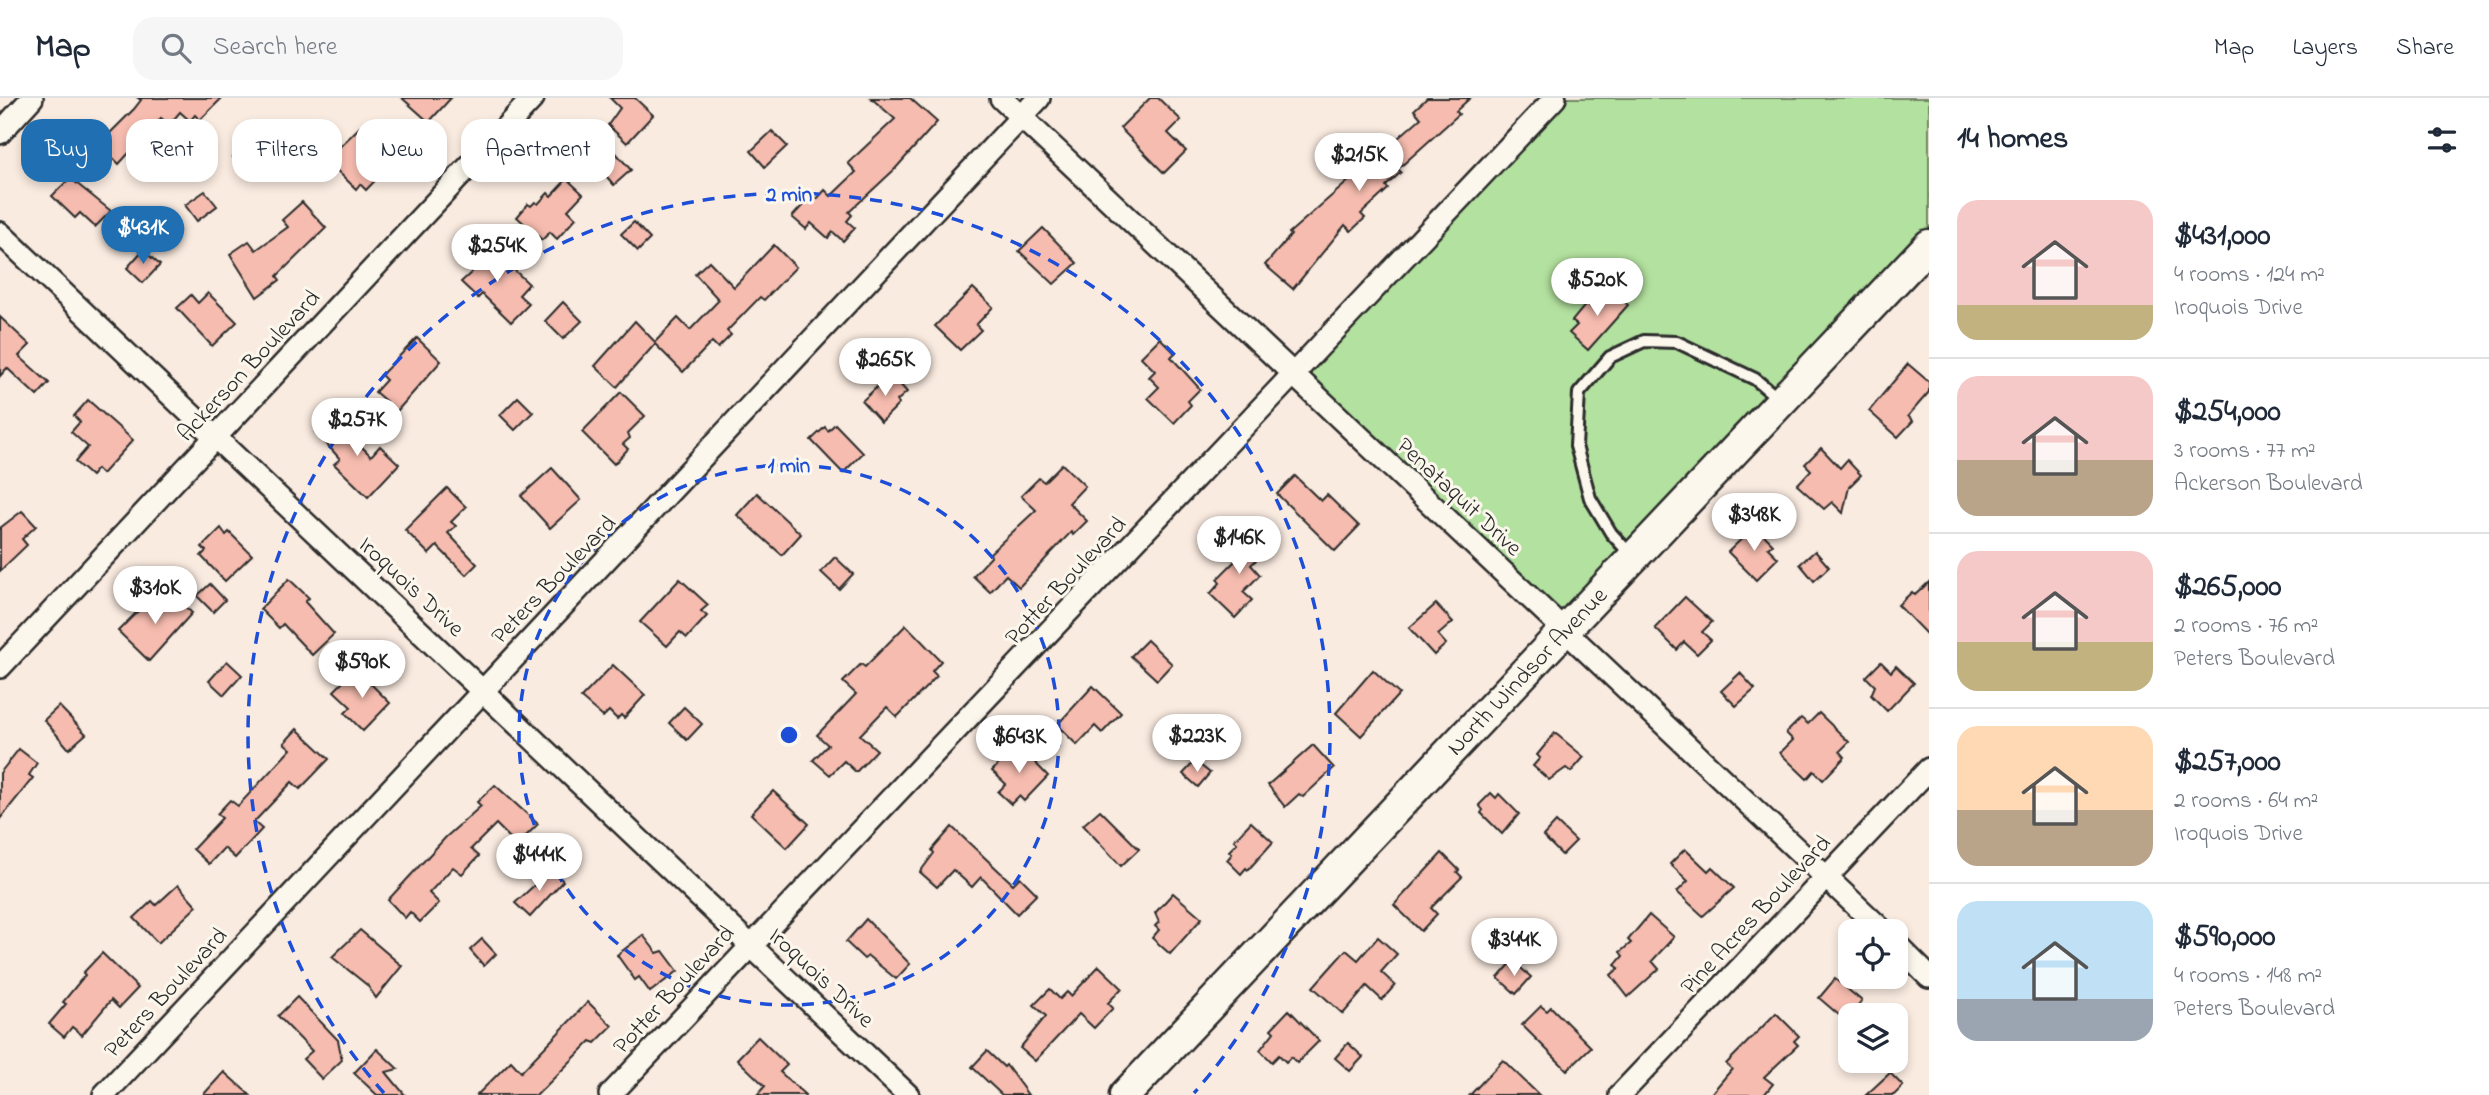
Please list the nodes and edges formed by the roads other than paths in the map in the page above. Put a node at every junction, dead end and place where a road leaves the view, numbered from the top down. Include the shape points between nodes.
1 (32, 98) edge
2 (533, 98) edge
3 (1001, 98) edge
4 (1039, 98) edge
5 (1555, 98) edge
6 (1021, 117) junction
7 (0, 132) edge
8 (0, 233) edge
9 (1929, 245) edge
10 (1295, 373) junction
11 (1781, 401) junction
12 (216, 439) junction
13 (1634, 558) junction
14 (1565, 631) junction
15 (0, 667) edge
16 (484, 690) junction
17 (1929, 769) edge
18 (1827, 875) junction
19 (1871, 919) edge
20 (750, 945) junction
21 (1908, 956) edge
22 (1929, 976) edge
23 (104, 1095) edge
24 (610, 1095) edge
25 (908, 1095) edge
26 (1125, 1095) edge
27 (1620, 1095) edge

1 - 7 street
2 - 12 street, Ackerson Boulevard
3 - 6 street, Penataquit Drive
4 - 6 street, Peters Boulevard
5 - 10 street, Potter Boulevard
6 - 10 street, Penataquit Drive
6 - 16 street, Peters Boulevard
8 - 12 street, Iroquois Drive
9 - 11 street, North Windsor Avenue
10 - 14 street, Penataquit Drive
10 - 20 street, Potter Boulevard
11 - 13 street, North Windsor Avenue
11 - 13 lane via 1755,379 1677,342 1644,341 1610,356 1579,393 1576,446 1590,498 1611,533
12 - 15 street, Ackerson Boulevard
12 - 16 street, Iroquois Drive
13 - 14 street, North Windsor Avenue
14 - 18 street, Penataquit Drive
14 - 26 street, North Windsor Avenue
16 - 20 street, Iroquois Drive
16 - 23 street, Peters Boulevard
17 - 18 street, Pine Acres Boulevard
18 - 19 street, Penataquit Drive
18 - 27 street, Pine Acres Boulevard
20 - 24 street, Potter Boulevard
20 - 25 street, Iroquois Drive
21 - 22 street

